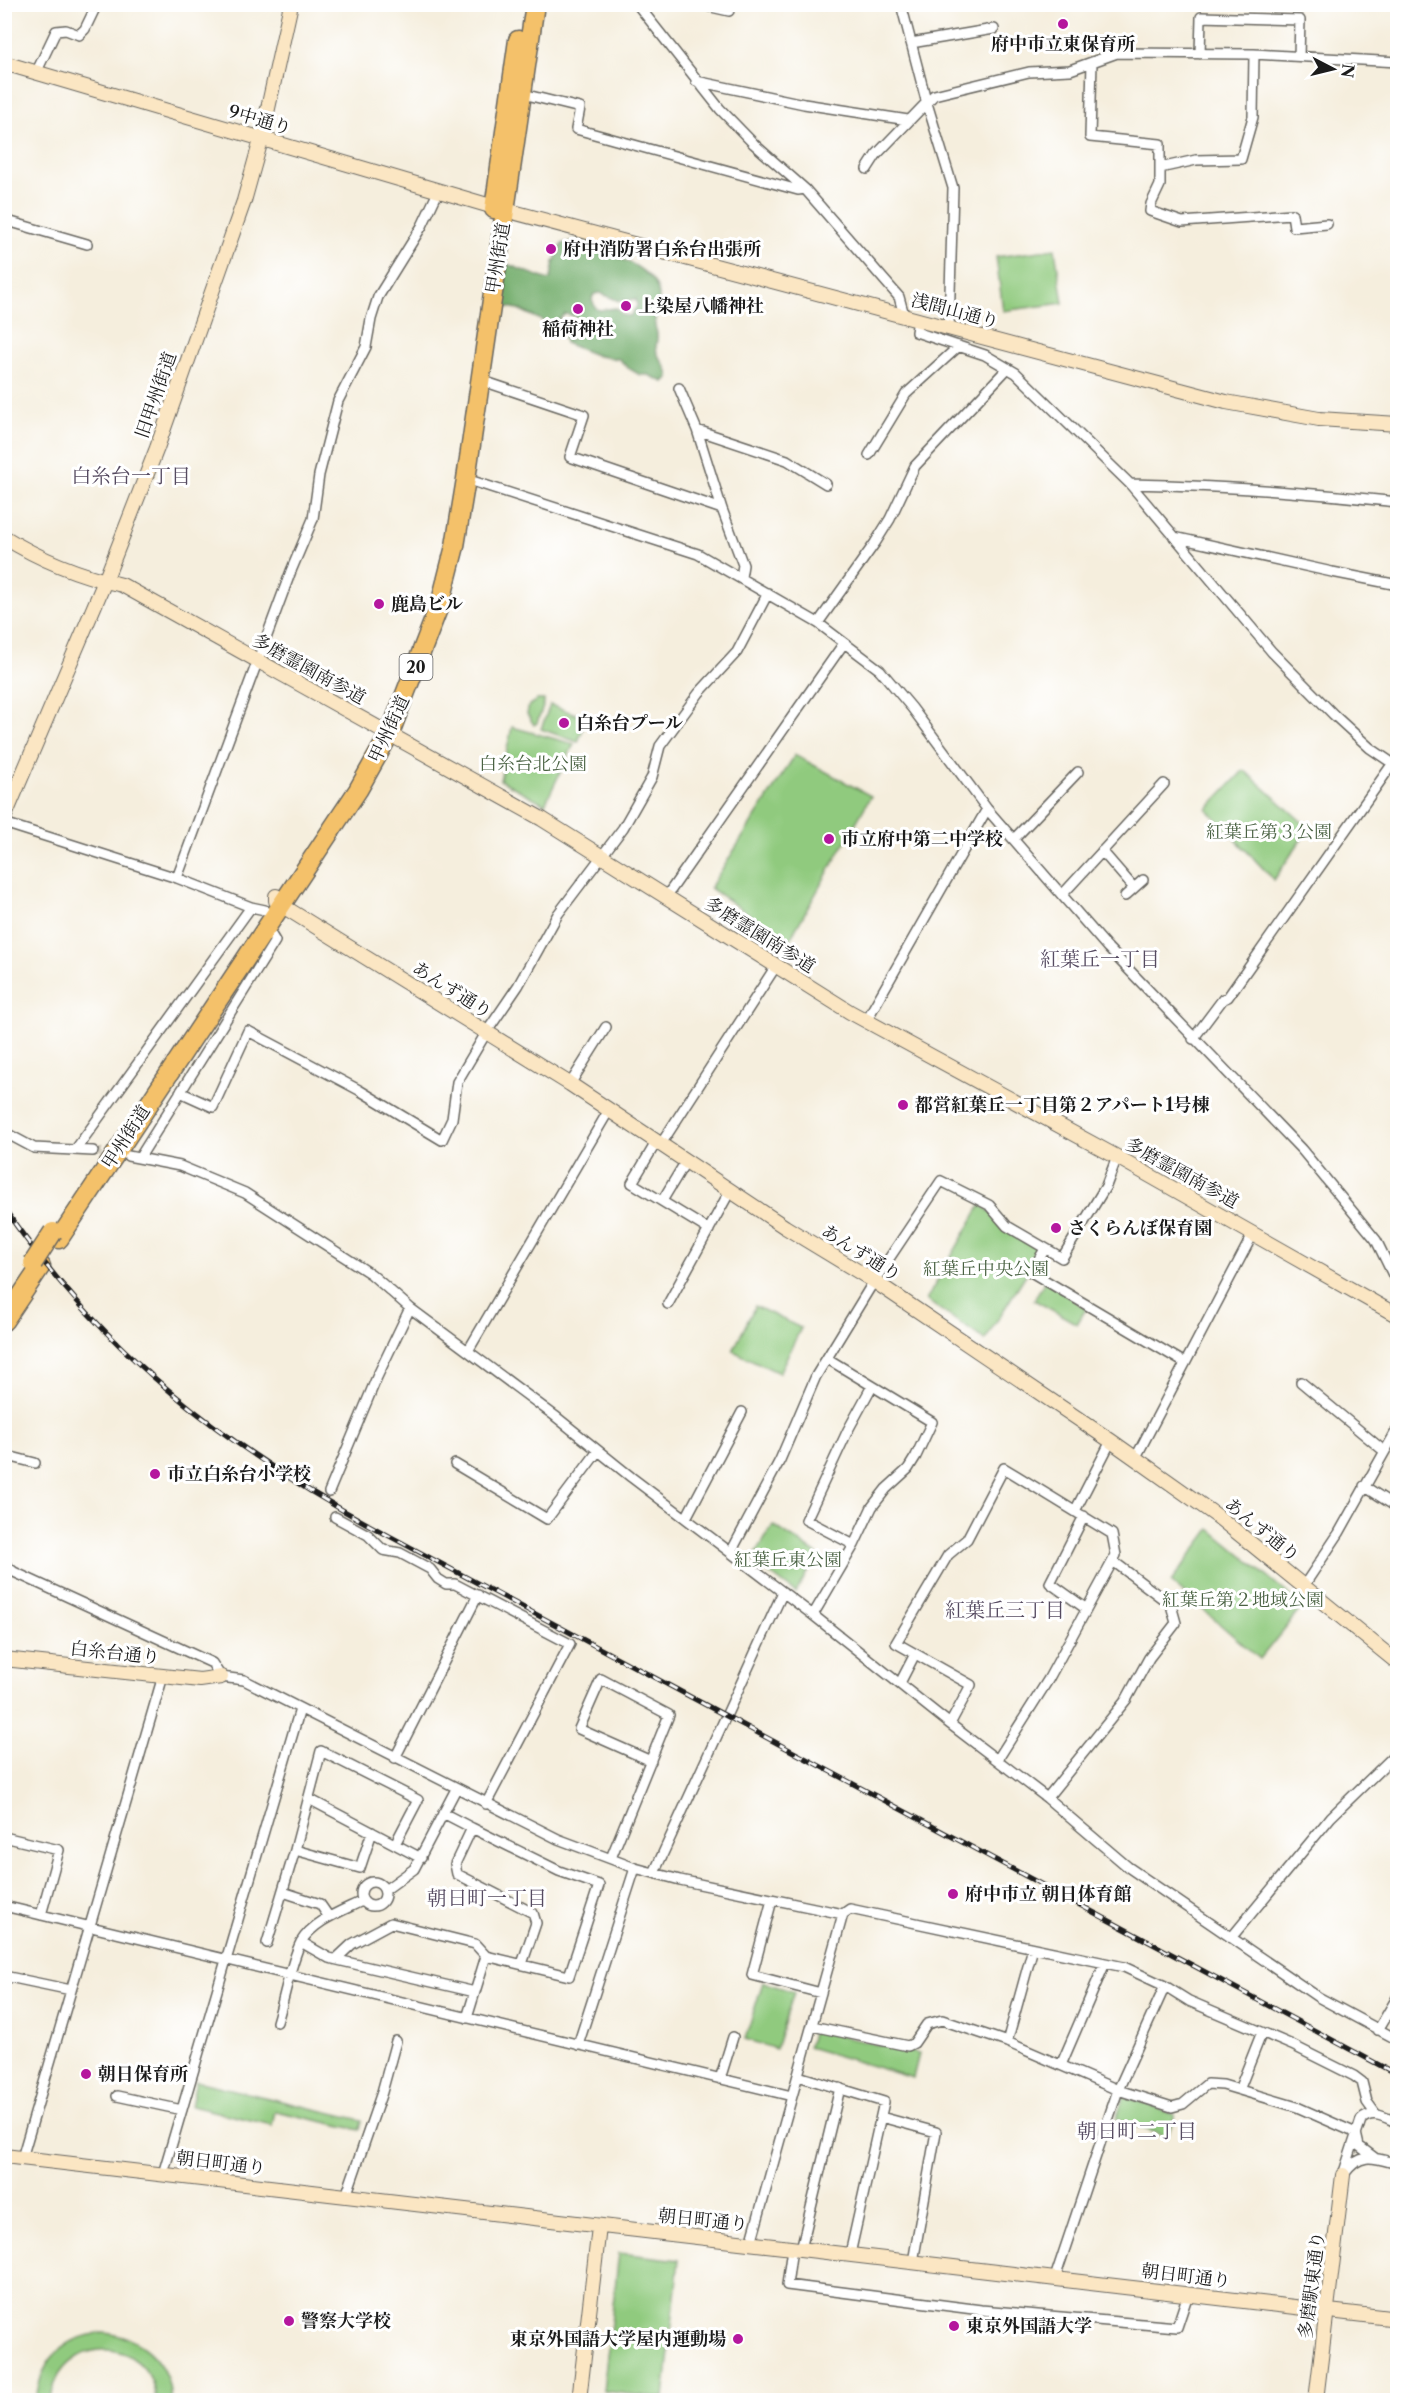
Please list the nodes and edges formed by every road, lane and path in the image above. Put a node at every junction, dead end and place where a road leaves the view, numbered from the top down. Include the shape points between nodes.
1 (97, 4) edge
2 (291, 4) edge
3 (524, 4) edge
4 (535, 4) edge
5 (637, 4) edge
6 (698, 4) edge
7 (730, 4) edge
8 (901, 4) edge
9 (994, 29) dead end
10 (911, 43) junction
11 (1200, 54) junction
12 (1254, 54) junction
13 (1299, 56) junction
14 (1092, 62) junction
15 (1398, 62) edge
16 (4, 63) edge
17 (36, 73) junction
18 (696, 81) junction
19 (523, 94) junction
20 (926, 100) junction
21 (908, 120) junction
22 (261, 140) junction
23 (1160, 168) junction
24 (867, 169) dead end
25 (805, 189) junction
26 (438, 190) junction
27 (500, 208) junction
28 (4, 223) edge
29 (1327, 224) dead end
30 (87, 243) dead end
31 (904, 315) junction
32 (918, 320) junction
33 (949, 328) junction
34 (959, 346) junction
35 (1008, 368) junction
36 (480, 380) junction
37 (679, 388) dead end
38 (1398, 424) edge
39 (697, 430) junction
40 (869, 455) dead end
41 (466, 479) junction
42 (826, 484) dead end
43 (1130, 484) junction
44 (1398, 502) edge
45 (722, 509) junction
46 (4, 537) edge
47 (1174, 537) junction
48 (741, 577) junction
49 (105, 581) junction
50 (1398, 585) edge
51 (768, 593) junction
52 (818, 623) junction
53 (844, 643) junction
54 (259, 661) junction
55 (386, 731) junction
56 (1395, 765) edge
57 (1078, 772) dead end
58 (1164, 784) dead end
59 (987, 809) junction
60 (4, 818) edge
61 (4, 823) edge
62 (1014, 839) junction
63 (1102, 851) junction
64 (601, 856) junction
65 (177, 878) junction
66 (1143, 880) dead end
67 (1134, 888) junction
68 (1062, 895) junction
69 (1125, 896) dead end
70 (666, 897) junction
71 (268, 909) junction
72 (776, 966) junction
73 (866, 1021) junction
74 (606, 1027) dead end
75 (486, 1033) junction
76 (1193, 1039) junction
77 (570, 1084) junction
78 (180, 1092) junction
79 (609, 1110) junction
80 (4, 1132) edge
81 (659, 1143) junction
82 (76, 1149) junction
83 (93, 1150) tunnel mouth
84 (128, 1155) tunnel mouth
85 (1117, 1156) junction
86 (140, 1158) junction
87 (686, 1161) junction
88 (730, 1191) junction
89 (662, 1202) junction
90 (709, 1230) junction
91 (1253, 1234) junction
92 (1045, 1249) junction
93 (37, 1264) junction
94 (874, 1281) junction
95 (1398, 1285) edge
96 (668, 1304) dead end
97 (4, 1305) edge
98 (410, 1308) junction
99 (1398, 1316) edge
100 (4, 1320) edge
101 (468, 1351) junction
102 (828, 1359) junction
103 (1185, 1363) junction
104 (1301, 1382) dead end
105 (872, 1386) junction
106 (742, 1412) dead end
107 (1398, 1428) edge
108 (1111, 1441) junction
109 (598, 1451) junction
110 (1384, 1451) junction
111 (4, 1455) edge
112 (1136, 1458) junction
113 (35, 1463) dead end
114 (456, 1464) dead end
115 (1364, 1486) junction
116 (329, 1492) dead end
117 (1398, 1508) edge
118 (1079, 1514) junction
119 (335, 1517) dead end
120 (686, 1518) junction
121 (854, 1545) junction
122 (731, 1552) junction
123 (1113, 1561) junction
124 (4, 1564) edge
125 (1304, 1587) junction
126 (783, 1592) junction
127 (478, 1595) junction
128 (1085, 1608) junction
129 (813, 1615) junction
130 (915, 1654) junction
131 (1396, 1658) edge
132 (4, 1659) edge
133 (163, 1676) junction
134 (221, 1677) junction
135 (900, 1683) junction
136 (300, 1709) junction
137 (950, 1724) junction
138 (1398, 1752) edge
139 (395, 1758) junction
140 (998, 1759) junction
141 (651, 1761) junction
142 (456, 1789) junction
143 (1047, 1798) junction
144 (309, 1799) junction
145 (486, 1804) junction
146 (443, 1813) junction
147 (472, 1828) junction
148 (372, 1832) junction
149 (4, 1837) edge
150 (395, 1844) junction
151 (295, 1850) junction
152 (420, 1858) junction
153 (611, 1858) junction
154 (635, 1868) junction
155 (654, 1873) junction
156 (385, 1890) junction
157 (282, 1892) junction
158 (772, 1900) junction
159 (362, 1901) junction
160 (4, 1906) edge
161 (843, 1914) junction
162 (41, 1915) junction
163 (329, 1917) junction
164 (89, 1927) junction
165 (1231, 1938) junction
166 (301, 1942) junction
167 (267, 1943) dead end
168 (1033, 1948) junction
169 (486, 1956) junction
170 (336, 1959) junction
171 (226, 1960) junction
172 (1105, 1963) junction
173 (522, 1964) junction
174 (291, 1975) junction
175 (4, 1976) edge
176 (1166, 1986) junction
177 (71, 1990) junction
178 (475, 1992) junction
179 (821, 1993) junction
180 (1398, 1996) edge
181 (467, 2018) junction
182 (277, 2022) dead end
183 (812, 2026) junction
184 (1377, 2030) junction
185 (1262, 2032) junction
186 (733, 2037) dead end
187 (1398, 2040) edge
188 (396, 2041) dead end
189 (1007, 2042) junction
190 (578, 2045) junction
191 (1061, 2065) junction
192 (798, 2076) junction
193 (720, 2079) junction
194 (840, 2088) junction
195 (1239, 2090) junction
196 (1118, 2091) junction
197 (1365, 2094) junction
198 (117, 2096) dead end
199 (792, 2096) junction
200 (182, 2110) junction
201 (1375, 2113) junction
202 (881, 2117) junction
203 (1360, 2120) junction
204 (1398, 2123) edge
205 (1356, 2133) junction
206 (4, 2156) edge
207 (22, 2158) junction
208 (1375, 2158) junction
209 (1398, 2164) edge
210 (163, 2174) junction
211 (1343, 2175) junction
212 (346, 2196) junction
213 (599, 2227) junction
214 (751, 2243) junction
215 (797, 2248) junction
216 (850, 2254) junction
217 (913, 2262) junction
218 (1055, 2278) junction
219 (1188, 2294) junction
220 (1327, 2311) junction
221 (1398, 2319) edge
222 (579, 2400) edge
223 (1316, 2400) edge

1 - 17 street via 79,35 56,31
2 - 22 street, 旧甲州街道
3 - 27 highway, 甲州街道 / 20
4 - 19 highway, 甲州街道 / 20
5 - 18 street
6 - 7 street via 729,12
8 - 10 street
9 - 10 street
10 - 20 street
11 - 12 street
11 - 13 street via 1202,17 1300,20
11 - 14 street via 1117,53
12 - 13 street
12 - 23 street via 1253,117 1241,159 1196,160
13 - 15 street
14 - 20 street via 1070,70 1029,72 975,83
14 - 23 street via 1090,137 1160,144
16 - 17 street, 9中通り
17 - 22 street, 9中通り
18 - 21 street via 804,104
18 - 25 street via 754,144
19 - 25 street via 580,108 576,129
19 - 27 highway, 甲州街道 / 20
20 - 21 street
20 - 33 street via 953,188
21 - 24 street
22 - 26 street, 9中通り
22 - 49 street, 旧甲州街道 via 244,201 157,448
23 - 29 street via 1160,186 1150,211 1170,218 1182,222 1292,214 1294,227
25 - 31 street via 899,297
26 - 27 street, 9中通り
26 - 54 street via 422,226 378,297 366,347 338,400 313,519
27 - 31 street, 浅間山通り
27 - 36 highway, 甲州街道 / 20
27 - 55 highway, 甲州街道 / 20 via 448,529 433,597
28 - 30 street
31 - 32 street, 浅間山通り
32 - 33 street, 浅間山通り
32 - 34 street via 916,332
33 - 38 street, 浅間山通り via 1235,404 1319,419
34 - 35 street
34 - 40 street via 906,394
35 - 43 street
35 - 52 street via 915,466 890,519
36 - 41 highway, 甲州街道 / 20
36 - 45 street via 584,415 570,457
37 - 39 street
39 - 42 street via 787,460
39 - 45 street
41 - 48 street via 698,554
41 - 55 highway, 甲州街道 / 20 via 441,602
43 - 44 street via 1196,485
43 - 47 street
45 - 48 street via 743,565
46 - 49 street, 多磨霊園南参道
47 - 50 street
47 - 56 street via 1272,652 1341,722
48 - 51 street
49 - 54 street, 多磨霊園南参道 via 122,585
49 - 60 street, 旧甲州街道
51 - 52 street
51 - 64 street via 737,652 699,693 660,746 652,777 623,828
52 - 53 street
53 - 59 street via 880,670 906,700
53 - 70 street
54 - 55 street, 多磨霊園南参道
54 - 65 street
55 - 64 street, 多磨霊園南参道
55 - 71 highway, 甲州街道 / 20
56 - 76 street via 1228,997
57 - 62 street
58 - 63 street
59 - 62 street
59 - 73 street
61 - 65 street
62 - 68 street
63 - 67 street
63 - 68 street
64 - 70 street, 多磨霊園南参道
64 - 75 street via 558,914 518,986
65 - 71 street
66 - 67 street
67 - 69 street
68 - 76 street
70 - 72 street, 多磨霊園南参道
71 - 75 street, あんず通り
71 - 78 street via 275,941
71 - 82 street
71 - 93 highway, 甲州街道 / 20
72 - 73 street, 多磨霊園南参道
72 - 81 street
73 - 85 street, 多磨霊園南参道
74 - 77 street
75 - 77 street, あんず通り
75 - 78 street via 457,1082 452,1119 442,1140 248,1031 213,1107
76 - 95 street via 1302,1150 1376,1240
77 - 79 street, あんず通り
78 - 86 street
79 - 81 street, あんず通り
79 - 101 street
80 - 82 street via 34,1148
81 - 87 street, あんず通り
81 - 89 street via 632,1183
82 - 83 street
84 - 86 street
85 - 91 street, 多磨霊園南参道
85 - 92 street via 1106,1186 1062,1257
86 - 98 street via 180,1166 245,1193 371,1274
87 - 88 street, あんず通り
87 - 89 street
88 - 90 street
88 - 94 street, あんず通り
89 - 90 street
90 - 96 street
91 - 99 street, 多磨霊園南参道
91 - 103 street
92 - 94 street via 1007,1226 988,1205 941,1181
92 - 103 street via 1031,1272
93 - 97 highway, 甲州街道 / 20
93 - 100 highway, 甲州街道 / 20
94 - 102 street
94 - 108 street, あんず通り
98 - 101 street
98 - 116 street
101 - 109 street
102 - 105 street
102 - 122 street via 816,1376 780,1460
103 - 112 street
104 - 110 street
105 - 121 street via 806,1520
105 - 121 street via 932,1422 908,1469 872,1507
106 - 120 street
107 - 110 street
108 - 112 street, あんず通り
108 - 118 street
109 - 114 street via 547,1519
109 - 120 street
110 - 115 street
111 - 113 street
112 - 125 street, あんず通り via 1217,1516
115 - 117 street
115 - 125 street
118 - 123 street via 1112,1534 1116,1555
118 - 128 street via 1050,1583
118 - 130 street via 1004,1468 967,1539 948,1555 896,1643
119 - 127 street via 368,1535 383,1550 400,1553 430,1569 446,1584
120 - 122 street
121 - 129 street
122 - 126 street
123 - 128 street
123 - 143 street via 1170,1605 1176,1623 1149,1658 1126,1700
124 - 134 street via 23,1577 212,1663
125 - 131 street, あんず通り
126 - 129 street
126 - 155 street
127 - 139 street
127 - 145 street via 570,1644
128 - 140 street via 1048,1680
129 - 135 street
130 - 135 street
130 - 137 street via 971,1684
132 - 133 street, 白糸台通り
133 - 134 street, 白糸台通り via 200,1680
133 - 164 street
134 - 136 street via 244,1680
135 - 137 street
136 - 139 street
136 - 171 street
137 - 140 street
138 - 165 street via 1331,1817
139 - 142 street
140 - 143 street
141 - 141 street via 669,1715 601,1679 579,1729
141 - 153 street
142 - 145 street
142 - 146 street
143 - 165 street via 1109,1852
144 - 148 street
144 - 150 street via 321,1751 418,1800
144 - 151 street
145 - 153 street via 558,1839
146 - 147 street
146 - 152 street
147 - 173 street via 455,1870 533,1913 536,1923
147 - 173 street via 559,1871 599,1884 569,1976
148 - 150 street
148 - 151 street via 360,1868
149 - 162 street via 59,1850
150 - 152 street
151 - 157 street
152 - 156 street via 414,1869
153 - 154 street
154 - 155 street
154 - 190 street
155 - 158 street
156 - 159 street via 378,1905 369,1906
156 - 159 street via 379,1883 367,1883 361,1890
157 - 163 street via 320,1904
157 - 167 street
158 - 161 street
158 - 179 street via 752,1975
159 - 163 street
160 - 162 street
161 - 168 street via 850,1909
161 - 179 street
162 - 164 street
163 - 166 street
164 - 171 street
164 - 177 street
165 - 184 street via 1318,1997
166 - 170 street
166 - 174 street
168 - 172 street
168 - 189 street
169 - 170 street via 476,1944 390,1923 352,1944
169 - 173 street
169 - 178 street
170 - 178 street
171 - 174 street
171 - 200 street
172 - 176 street
172 - 191 street
174 - 181 street
174 - 182 street
175 - 177 street
176 - 185 street via 1189,2001
176 - 196 street
177 - 207 street
178 - 181 street
179 - 183 street
180 - 184 street
181 - 190 street
183 - 189 street via 908,2046 927,2024 942,2020
183 - 192 street
184 - 187 street
185 - 195 street
185 - 197 street via 1354,2076 1362,2082
186 - 193 street
188 - 212 street
189 - 191 street
190 - 193 street
191 - 196 street
192 - 194 street
192 - 199 street
193 - 199 street
194 - 202 street via 884,2102
194 - 215 street
195 - 196 street via 1207,2084 1183,2104 1172,2107
195 - 205 street via 1297,2107
196 - 218 street
197 - 201 street
197 - 203 street
198 - 200 street
199 - 214 street
200 - 210 street
201 - 203 street
201 - 204 street
202 - 216 street
202 - 217 street via 936,2133
203 - 205 street
205 - 208 street via 1359,2146
205 - 211 street
206 - 207 street, 朝日町通り
207 - 210 street, 朝日町通り
208 - 209 street
208 - 211 street via 1356,2160
210 - 212 street, 朝日町通り
211 - 220 street, 多磨駅東通り
212 - 213 street, 朝日町通り
213 - 214 street, 朝日町通り
213 - 222 street
214 - 215 street, 朝日町通り
215 - 216 street, 朝日町通り
215 - 219 street via 787,2285 981,2310 1177,2327
216 - 217 street, 朝日町通り
217 - 218 street, 朝日町通り
218 - 219 street, 朝日町通り
219 - 220 street, 朝日町通り
220 - 221 street, 朝日町通り
220 - 223 street, 多磨駅東通り

